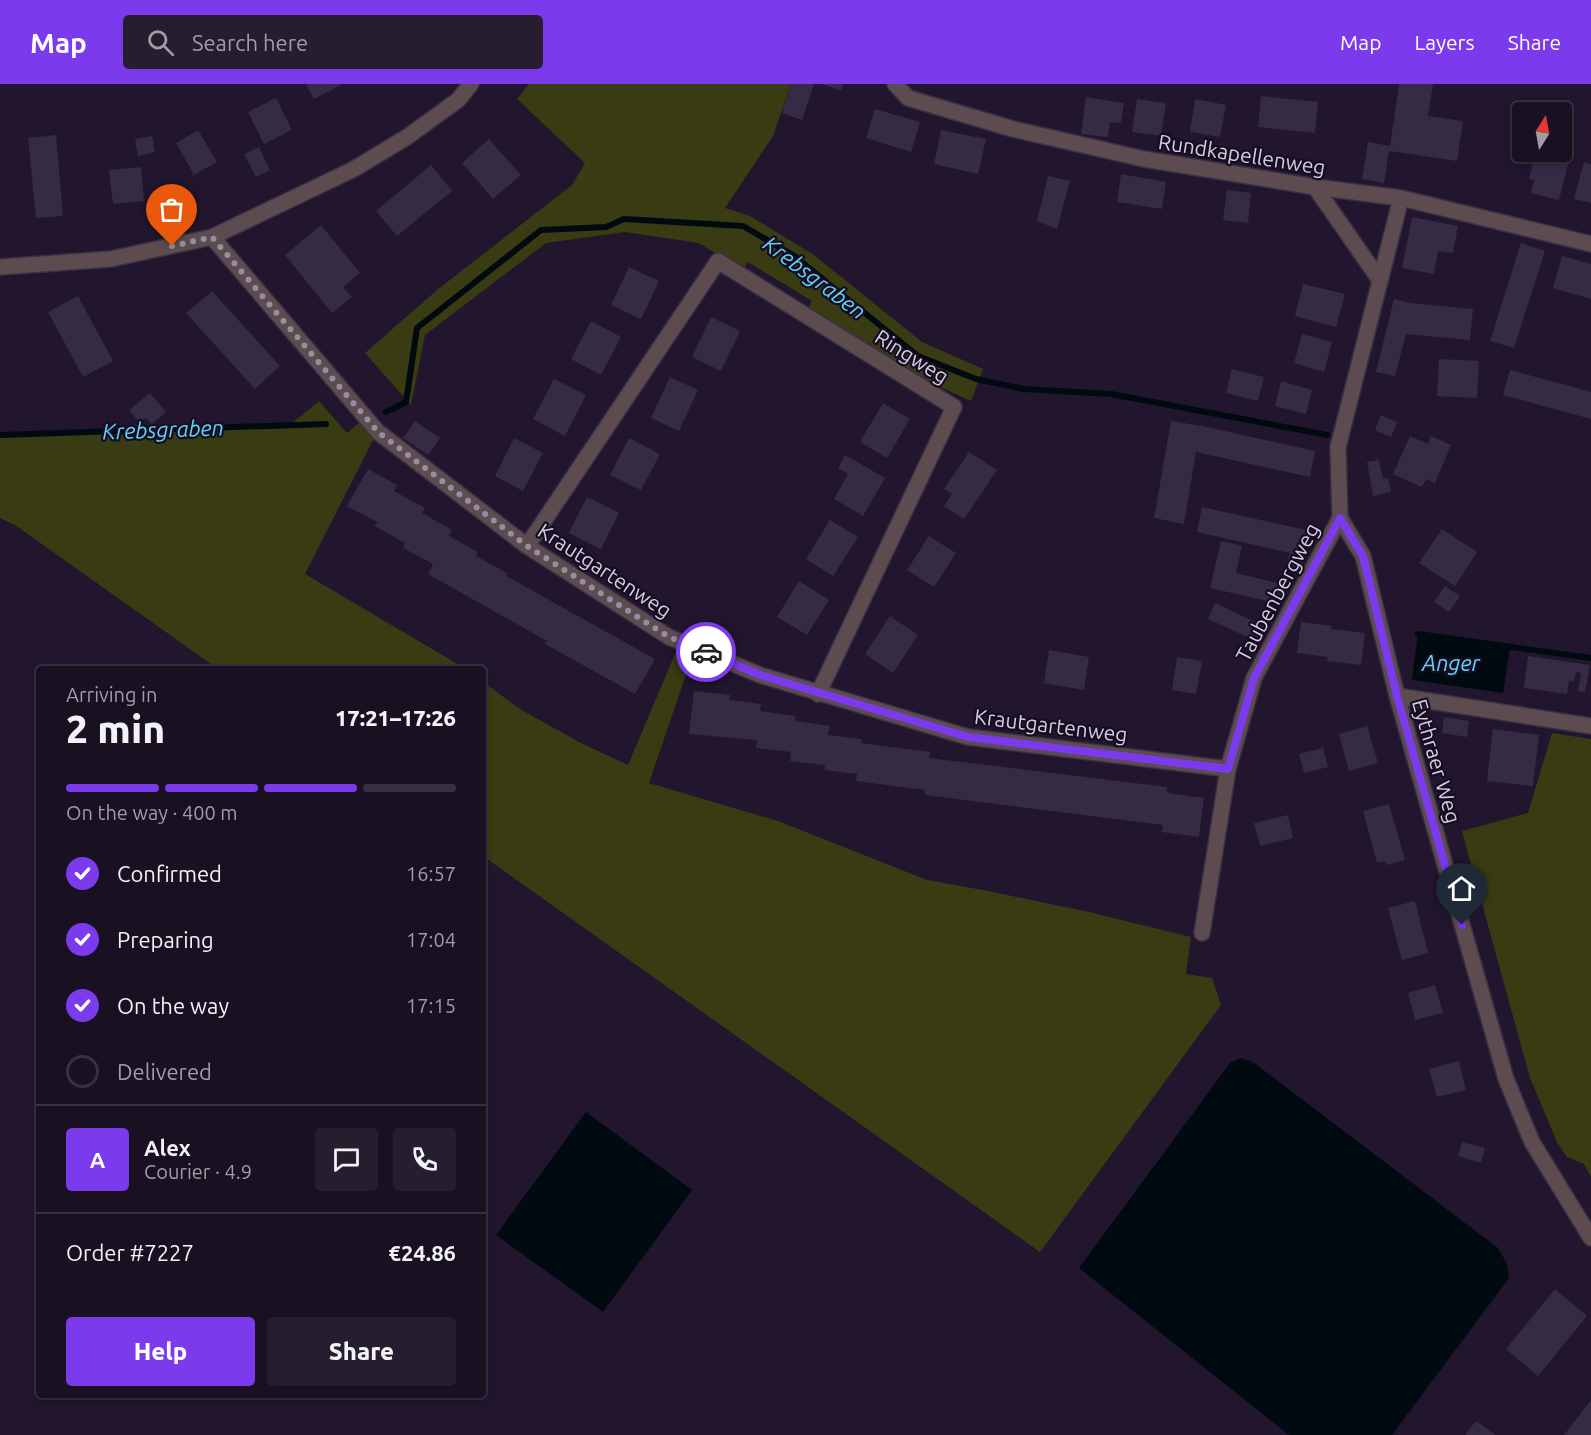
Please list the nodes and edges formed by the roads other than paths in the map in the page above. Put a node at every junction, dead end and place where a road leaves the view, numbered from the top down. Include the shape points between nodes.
1 (471, 84) edge
2 (895, 84) edge
3 (1315, 187) junction
4 (1401, 198) junction
5 (212, 237) junction
6 (1591, 244) edge
7 (0, 267) edge
8 (1379, 279) junction
9 (1340, 518) junction
10 (527, 546) junction
11 (818, 693) junction
12 (1397, 696) junction
13 (1591, 726) edge
14 (1228, 769) junction
15 (1202, 933) dead end
16 (1591, 1238) edge

1 - 5 street via 450,106 354,169
2 - 3 street, Rundkapellenweg via 908,98 1013,129 1144,159
3 - 4 street, Rundkapellenweg
3 - 8 street
4 - 6 street, Rundkapellenweg
4 - 8 street, Eythraer Weg
5 - 7 street via 111,260
5 - 10 street, Krautgartenweg via 378,432
8 - 9 street, Eythraer Weg via 1338,447
9 - 12 street, Eythraer Weg via 1363,556
9 - 14 street, Taubenbergweg via 1254,678
10 - 11 street, Krautgartenweg via 669,637 760,675
10 - 11 street, Ringweg via 718,261 954,407
11 - 14 street, Krautgartenweg via 968,737
12 - 13 street
12 - 16 street, Eythraer Weg via 1506,1079 1532,1142
14 - 15 street, Taubenbergweg

